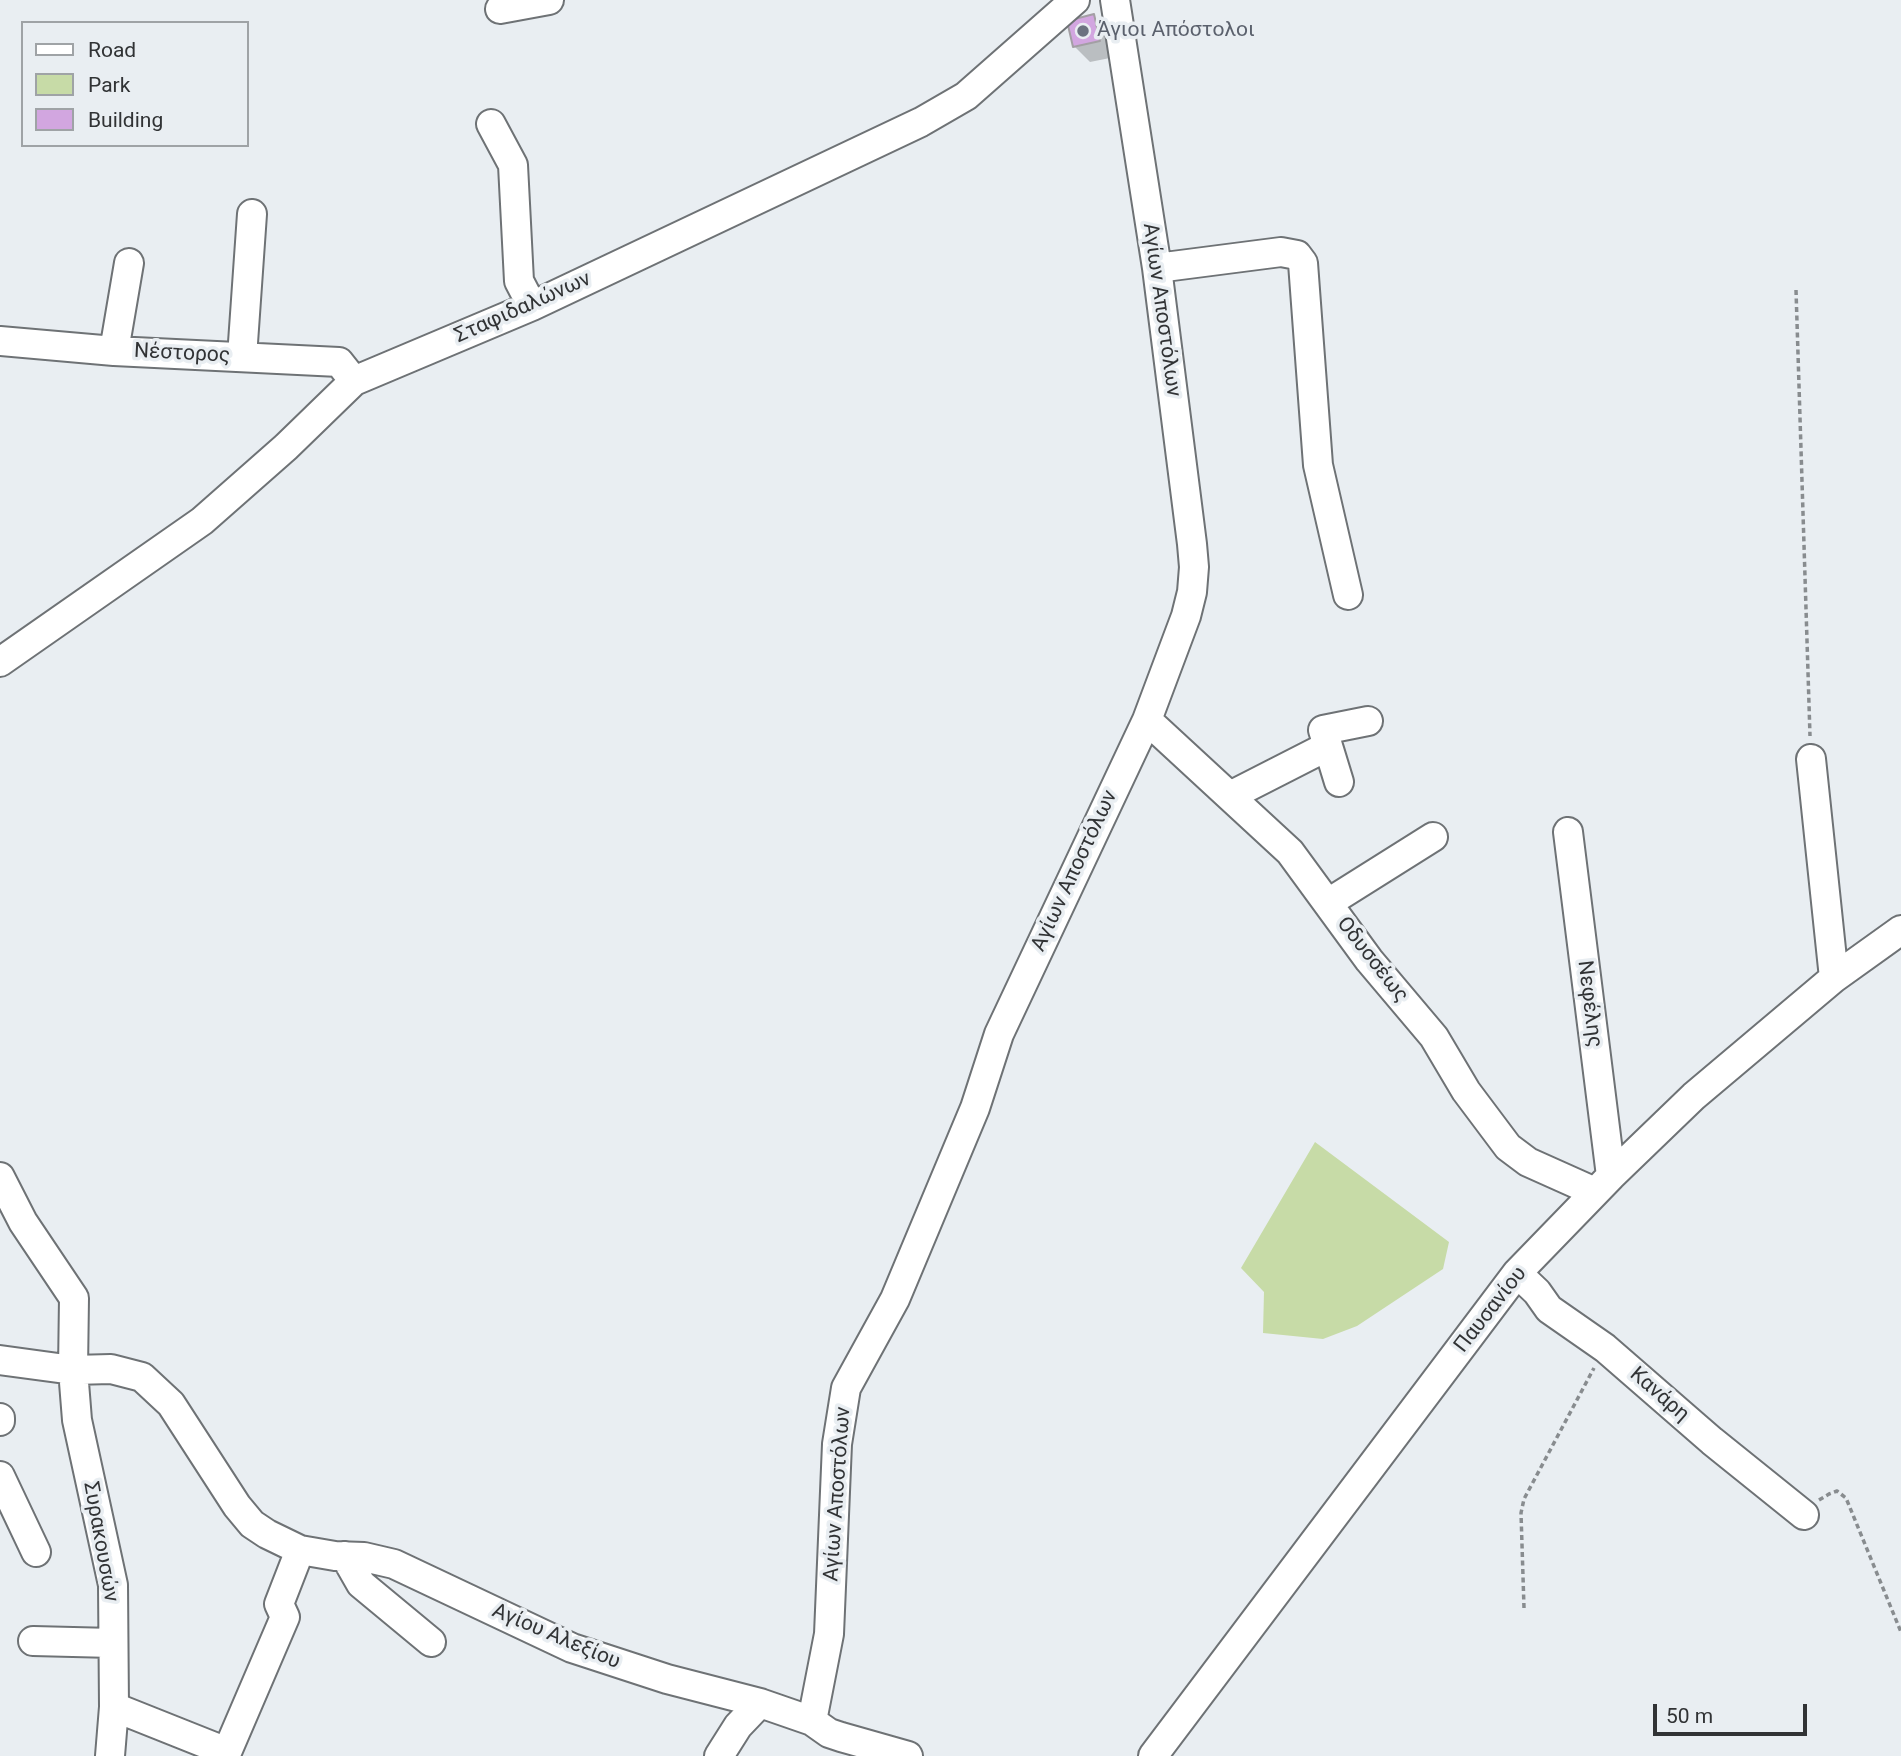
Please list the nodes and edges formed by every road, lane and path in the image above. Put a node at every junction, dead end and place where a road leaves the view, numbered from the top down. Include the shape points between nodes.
1 (549, 0) edge
2 (1075, 0) edge
3 (1115, 0) edge
4 (500, 9) dead end
5 (491, 124) dead end
6 (252, 214) dead end
7 (129, 263) dead end
8 (1157, 268) junction
9 (1796, 290) dead end
10 (532, 306) junction
11 (0, 341) edge
12 (114, 351) junction
13 (242, 357) junction
14 (354, 381) junction
15 (1348, 595) dead end
16 (0, 662) edge
17 (1147, 720) junction
18 (1368, 720) dead end
19 (1328, 746) junction
20 (1811, 759) joint
21 (1339, 782) dead end
22 (1230, 796) junction
23 (1568, 832) dead end
24 (1433, 837) dead end
25 (1328, 903) junction
26 (1901, 930) edge
27 (1833, 978) junction
28 (0, 1177) edge
29 (1603, 1184) junction
30 (1517, 1273) junction
31 (1605, 1348) junction
32 (0, 1360) edge
33 (73, 1370) junction
34 (0, 1476) edge
35 (1804, 1515) joint
36 (300, 1550) junction
37 (36, 1552) dead end
38 (345, 1556) junction
39 (1524, 1608) dead end
40 (1901, 1632) edge
41 (33, 1641) dead end
42 (431, 1642) dead end
43 (113, 1643) junction
44 (760, 1703) junction
45 (114, 1707) junction
46 (812, 1721) junction
47 (110, 1756) edge
48 (719, 1756) edge
49 (908, 1756) edge
50 (1153, 1756) edge

1 - 4 street
2 - 10 street, Σταφιδαλώνων via 966,96 922,122
3 - 8 street, Αγίων Αποστόλων
5 - 10 street via 513,165 519,281
6 - 13 street
7 - 12 street
8 - 15 street via 1281,252 1297,255 1303,263 1318,465
8 - 17 street, Αγίων Αποστόλων via 1194,567 1186,617
9 - 20 path
10 - 14 street, Σταφιδαλώνων
11 - 12 street, Νέστορος
12 - 13 street, Νέστορος
13 - 14 street, Νέστορος via 339,362
14 - 16 street, Σταφιδαλώνων via 202,521
17 - 22 street, Οδυσσέως
17 - 46 street, Αγίων Αποστόλων via 999,1034 975,1108 895,1299 846,1388 837,1444 829,1634
18 - 19 street via 1323,730
19 - 21 street
19 - 22 street
20 - 27 street
22 - 25 street, Οδυσσέως via 1290,852
23 - 29 street, Νεφέλης
24 - 25 street
25 - 29 street, Οδυσσέως via 1434,1037 1466,1091 1508,1147 1528,1162
26 - 27 street, Παυσανίου
27 - 29 street, Παυσανίου via 1694,1096
28 - 33 street, Συρακουσών via 23,1222 74,1298
29 - 30 street, Παυσανίου
30 - 31 street, Κανάρη via 1549,1309
30 - 50 street, Παυσανίου
31 - 35 street, Κανάρη
31 - 39 path via 1524,1499
32 - 33 street, Αγίου Αλεξίου
33 - 36 street, Αγίου Αλεξίου via 111,1369 142,1377 171,1404 252,1524
33 - 43 street, Συρακουσών via 77,1420 113,1585
34 - 37 street
35 - 40 path via 1829,1494 1837,1491 1846,1498
36 - 38 street, Αγίου Αλεξίου
36 - 45 street via 279,1604 285,1617 227,1752
38 - 42 street via 360,1584
38 - 44 street, Αγίου Αλεξίου via 394,1564 618,1665
41 - 43 street
43 - 45 street, Συρακουσών
44 - 46 street, Αγίου Αλεξίου
44 - 48 street
45 - 47 street, Συρακουσών
46 - 49 street, Αγίου Αλεξίου via 829,1733

